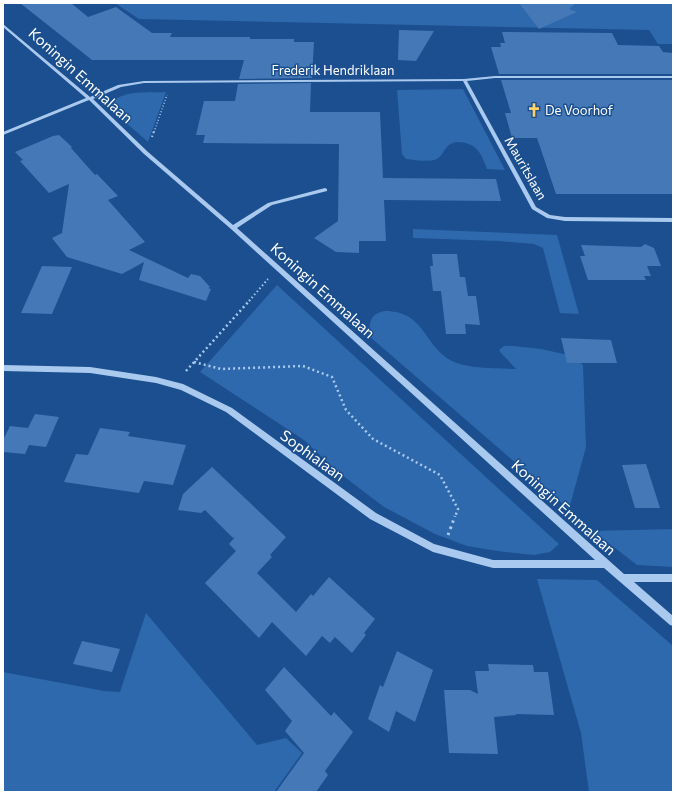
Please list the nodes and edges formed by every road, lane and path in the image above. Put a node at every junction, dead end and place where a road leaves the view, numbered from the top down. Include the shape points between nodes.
1 (3, 25) edge
2 (673, 77) edge
3 (464, 80) junction
4 (171, 82) junction
5 (89, 98) junction
6 (3, 134) edge
7 (146, 153) junction
8 (325, 190) dead end
9 (673, 220) edge
10 (233, 228) junction
11 (278, 268) junction
12 (194, 362) junction
13 (3, 368) edge
14 (174, 385) junction
15 (443, 550) junction
16 (606, 564) junction
17 (623, 578) junction
18 (673, 578) edge
19 (673, 622) edge

1 - 5 street, Koningin Emmalaan
2 - 3 street, Frederik Hendriklaan via 495,77
3 - 4 street, Frederik Hendriklaan
3 - 9 street, Mauritslaan via 534,208 549,217 565,219
4 - 5 street, Frederik Hendriklaan via 144,82 120,86
4 - 7 path
5 - 6 street, Frederik Hendriklaan
5 - 7 street, Koningin Emmalaan
7 - 10 street, Koningin Emmalaan
8 - 10 street via 270,204
10 - 11 street, Koningin Emmalaan
11 - 12 path
11 - 16 street, Koningin Emmalaan
12 - 14 path
12 - 15 path via 221,369 303,366 332,377 346,410 373,440 440,475 458,509
13 - 14 street, Sophialaan via 90,370
14 - 15 street, Sophialaan via 229,410 373,516 433,548
15 - 16 street, Sophialaan via 493,564
16 - 17 street, Koningin Emmalaan
17 - 18 street
17 - 19 street, Koningin Emmalaan

